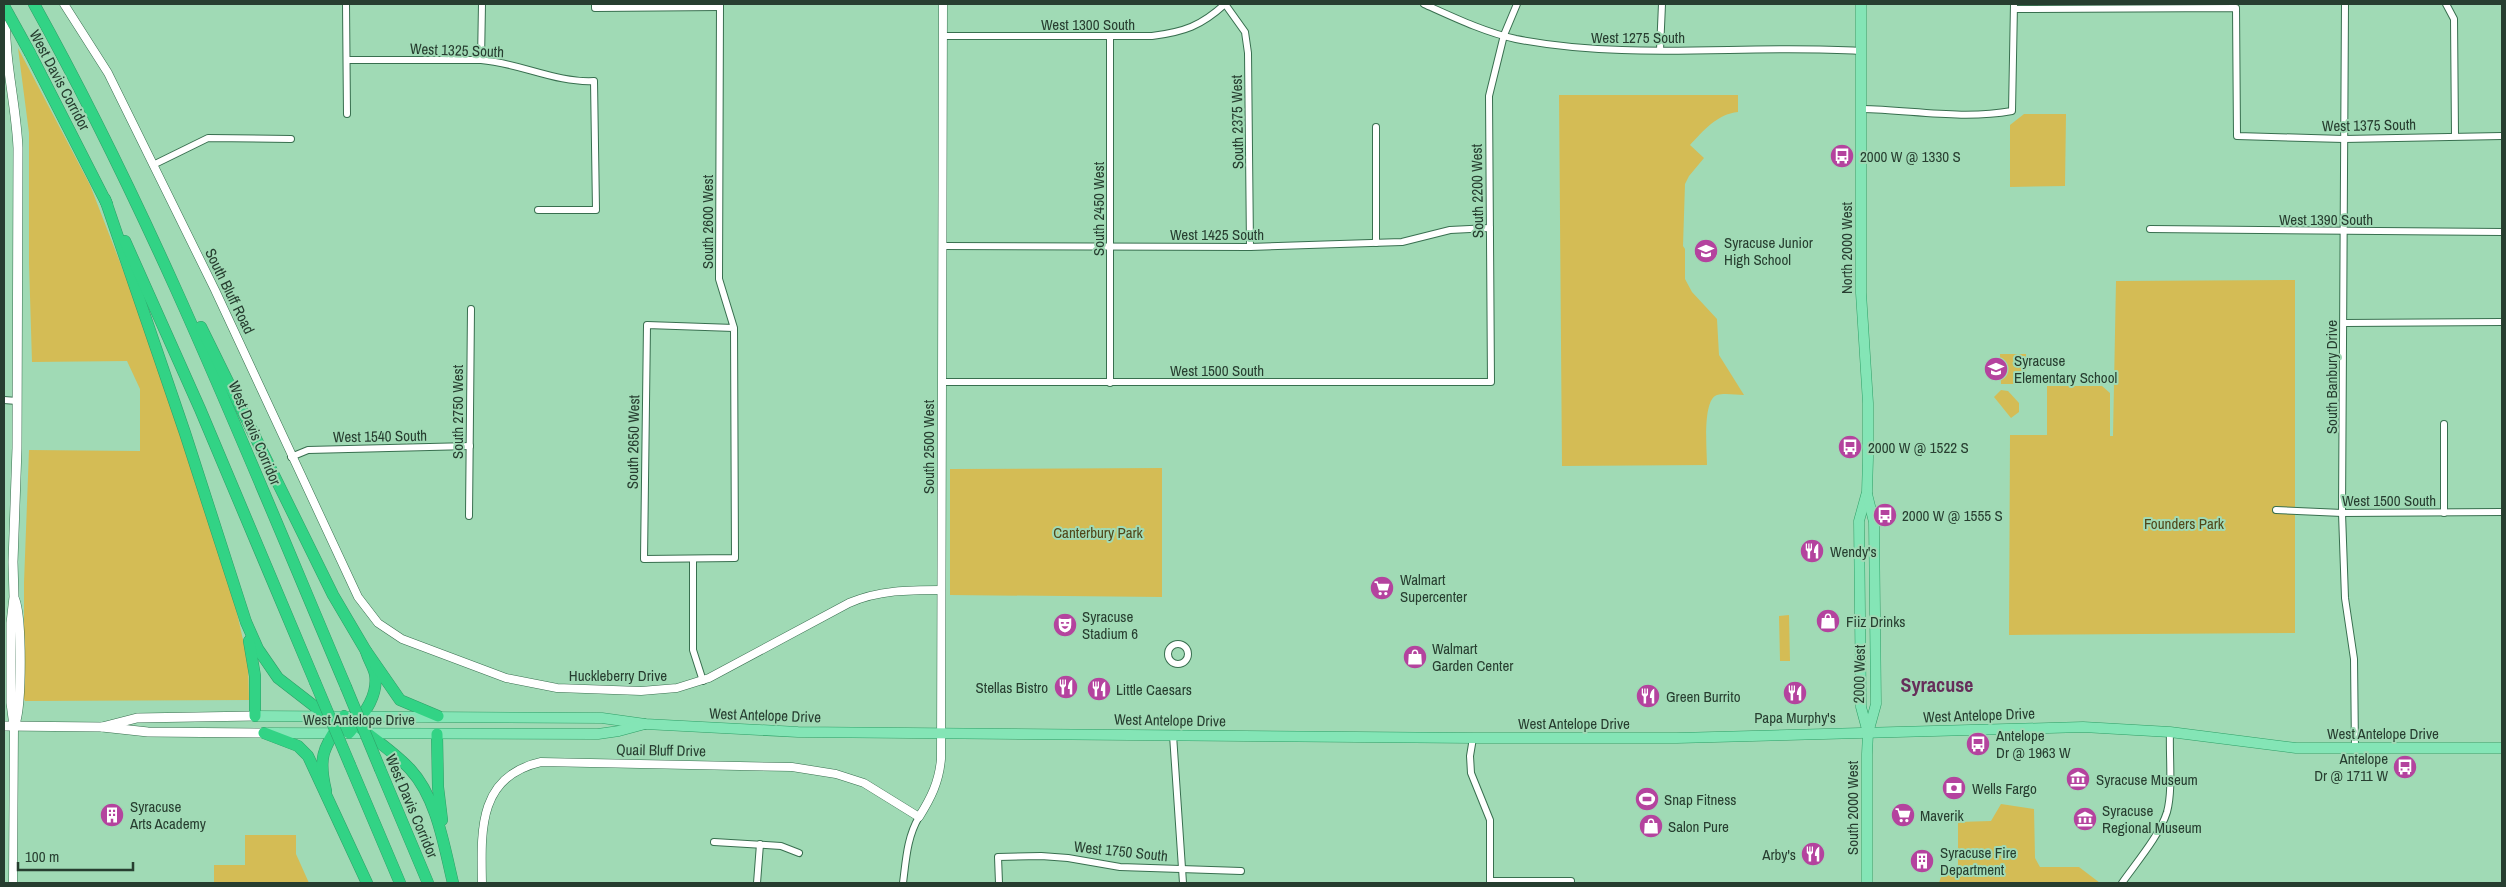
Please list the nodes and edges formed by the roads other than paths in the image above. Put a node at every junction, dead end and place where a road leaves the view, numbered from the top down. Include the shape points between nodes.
1 (7, 4) edge
2 (64, 4) edge
3 (346, 4) edge
4 (482, 4) edge
5 (943, 4) edge
6 (1225, 4) edge
7 (1424, 4) edge
8 (1517, 4) edge
9 (1662, 4) edge
10 (1861, 4) edge
11 (2345, 4) edge
12 (2446, 4) edge
13 (4, 6) edge
14 (595, 6) edge
15 (720, 6) edge
16 (2014, 6) edge
17 (36, 8) edge
18 (1504, 35) junction
19 (943, 36) junction
20 (1110, 36) junction
21 (1660, 50) junction
22 (1860, 51) junction
23 (347, 60) junction
24 (481, 60) junction
25 (6, 63) edge
26 (1862, 109) junction
27 (346, 114) dead end
28 (1376, 127) dead end
29 (2455, 135) junction
30 (2502, 136) edge
31 (291, 139) dead end
32 (2344, 139) junction
33 (152, 165) junction
34 (131, 193) junction
35 (105, 199) junction
36 (538, 210) dead end
37 (1490, 228) junction
38 (2150, 229) dead end
39 (2344, 232) junction
40 (2502, 232) edge
41 (1376, 243) junction
42 (942, 246) junction
43 (1110, 247) junction
44 (1250, 247) junction
45 (470, 309) dead end
46 (2502, 322) edge
47 (2344, 323) junction
48 (734, 328) junction
49 (942, 382) junction
50 (1110, 382) junction
51 (1492, 382) joint
52 (4, 400) edge
53 (17, 401) junction
54 (2444, 424) dead end
55 (470, 446) junction
56 (291, 457) junction
57 (1867, 492) joint
58 (2276, 510) dead end
59 (2502, 512) edge
60 (2342, 513) junction
61 (2444, 513) junction
62 (469, 516) dead end
63 (693, 559) junction
64 (941, 590) junction
65 (358, 597) joint
66 (246, 622) junction
67 (366, 652) junction
68 (703, 681) junction
69 (255, 716) junction
70 (328, 716) junction
71 (438, 716) junction
72 (646, 724) junction
73 (339, 725) junction
74 (355, 725) junction
75 (4, 726) edge
76 (14, 726) junction
77 (102, 727) junction
78 (2170, 732) junction
79 (264, 733) junction
80 (1868, 733) junction
81 (366, 734) junction
82 (437, 734) junction
83 (941, 734) junction
84 (1173, 735) junction
85 (1473, 738) junction
86 (2502, 748) edge
87 (2355, 750) junction
88 (326, 791) junction
89 (919, 817) junction
90 (714, 842) dead end
91 (760, 844) junction
92 (799, 853) dead end
93 (450, 869) junction
94 (1182, 870) junction
95 (1240, 871) dead end
96 (1571, 881) dead end
97 (1490, 882) edge
98 (13, 883) edge
99 (367, 883) edge
100 (400, 883) edge
101 (428, 883) edge
102 (453, 883) edge
103 (482, 883) edge
104 (757, 883) edge
105 (904, 883) edge
106 (999, 883) edge
107 (1183, 883) edge
108 (1867, 883) edge
109 (2122, 883) edge

1 - 25 main road
2 - 33 street, South Bluff Road via 108,73
3 - 23 street
4 - 24 street
5 - 19 street, South 2500 West
6 - 20 street, West 1300 South via 1204,22 1178,33
6 - 44 street, South 2375 West via 1245,32 1248,53
7 - 18 street, West 1275 South
8 - 18 street, South 2200 West
9 - 21 street
10 - 22 main road, North 2000 West
11 - 32 street, South Banbury Drive
12 - 29 street via 2454,19
13 - 35 highway, West Davis Corridor, bridge
14 - 15 street
15 - 48 street, South 2600 West via 719,279
16 - 26 street via 2012,111 1929,114
16 - 32 street, West 1375 South via 2236,8 2237,136
17 - 34 highway, West Davis Corridor
18 - 21 street, West 1275 South via 1585,50
18 - 37 street, South 2200 West via 1489,96
19 - 20 street, West 1300 South
19 - 42 street, South 2500 West
20 - 43 street, South 2450 West
21 - 22 street, West 1275 South
22 - 26 main road, North 2000 West
23 - 24 street, West 1325 South
23 - 27 street
24 - 36 street, West 1325 South via 501,62 575,82 594,81 596,210
25 - 53 main road via 18,148
26 - 57 main road, North 2000 West via 1861,276 1868,403
28 - 41 street
29 - 30 street, West 1375 South
29 - 32 street, West 1375 South
31 - 33 street via 208,138
32 - 39 street, South Banbury Drive
33 - 56 street, South Bluff Road via 216,290
34 - 67 highway via 150,222 282,495
34 - 101 highway, West Davis Corridor, bridge via 181,297
35 - 66 highway
35 - 100 highway, West Davis Corridor, bridge via 200,409
37 - 41 street, West 1425 South via 1450,230 1402,242
37 - 51 street, South 2200 West
38 - 39 street, West 1390 South
39 - 40 street, West 1390 South
39 - 47 street, South Banbury Drive
41 - 44 street, West 1425 South
42 - 43 street, West 1425 South
42 - 49 street, South 2500 West
43 - 44 street, West 1425 South
43 - 50 street, South 2450 West
45 - 55 street, South 2750 West
46 - 47 street
47 - 60 street, South Banbury Drive
48 - 63 street, South 2600 West via 735,558
48 - 63 street, South 2650 West via 647,326 644,559
49 - 50 street, West 1500 South
49 - 64 street, South 2500 West
50 - 51 street, West 1500 South
52 - 53 street
53 - 76 main road via 10,700
54 - 61 street
55 - 56 street, West 1540 South via 308,450
55 - 62 street, South 2750 West
56 - 65 street, South Bluff Road
57 - 80 main road, 2000 West via 1874,522 1876,704
58 - 60 street, West 1500 South
59 - 61 street, West 1500 South
60 - 61 street, West 1500 South
60 - 87 street, South Banbury Drive via 2345,598 2354,659
63 - 68 street via 693,650
64 - 68 street, Huckleberry Drive via 886,592 858,599
64 - 83 street, South 2500 West
65 - 68 street, Huckleberry Drive via 378,623 402,639 520,682 557,688 647,691
66 - 69 highway via 254,666
66 - 70 highway via 271,669
67 - 71 highway via 400,700
67 - 74 highway via 375,673 376,685 371,701
69 - 70 main road, West Antelope Drive
69 - 77 main road, West Antelope Drive via 136,718
70 - 73 highway
71 - 72 main road, West Antelope Drive via 602,718
71 - 74 main road, West Antelope Drive
72 - 82 main road, West Antelope Drive via 598,734
72 - 83 main road, West Antelope Drive
73 - 74 highway
73 - 74 main road, West Antelope Drive
73 - 79 main road, West Antelope Drive
73 - 88 highway via 326,746 321,764
74 - 81 highway
75 - 76 main road, West Antelope Drive
76 - 77 main road, West Antelope Drive
76 - 98 street
77 - 79 main road, West Antelope Drive via 142,732
78 - 80 main road, West Antelope Drive via 2083,727
78 - 87 main road, West Antelope Drive via 2296,748
78 - 109 street via 2167,813
79 - 88 highway via 298,746 305,752
80 - 85 main road, West Antelope Drive via 1677,738
80 - 108 main road, South 2000 West
81 - 82 main road, West Antelope Drive
81 - 93 highway via 404,763 423,786 432,805
82 - 93 highway via 439,800
83 - 84 main road, West Antelope Drive
83 - 89 street, South 2500 West via 938,779
84 - 85 main road, West Antelope Drive
84 - 94 street
85 - 97 street via 1471,773 1490,820
86 - 87 main road, West Antelope Drive
88 - 99 highway
89 - 103 street, Quail Bluff Drive via 864,784 836,774 792,767 541,762 510,775 492,795 482,834
89 - 105 street, South 2500 West via 912,828 907,848
90 - 91 street
91 - 92 street via 782,846
91 - 104 street
93 - 102 highway
94 - 95 street, West 1750 South
94 - 106 street, West 1750 South via 1120,867 1041,856 998,857
94 - 107 street
96 - 97 street

